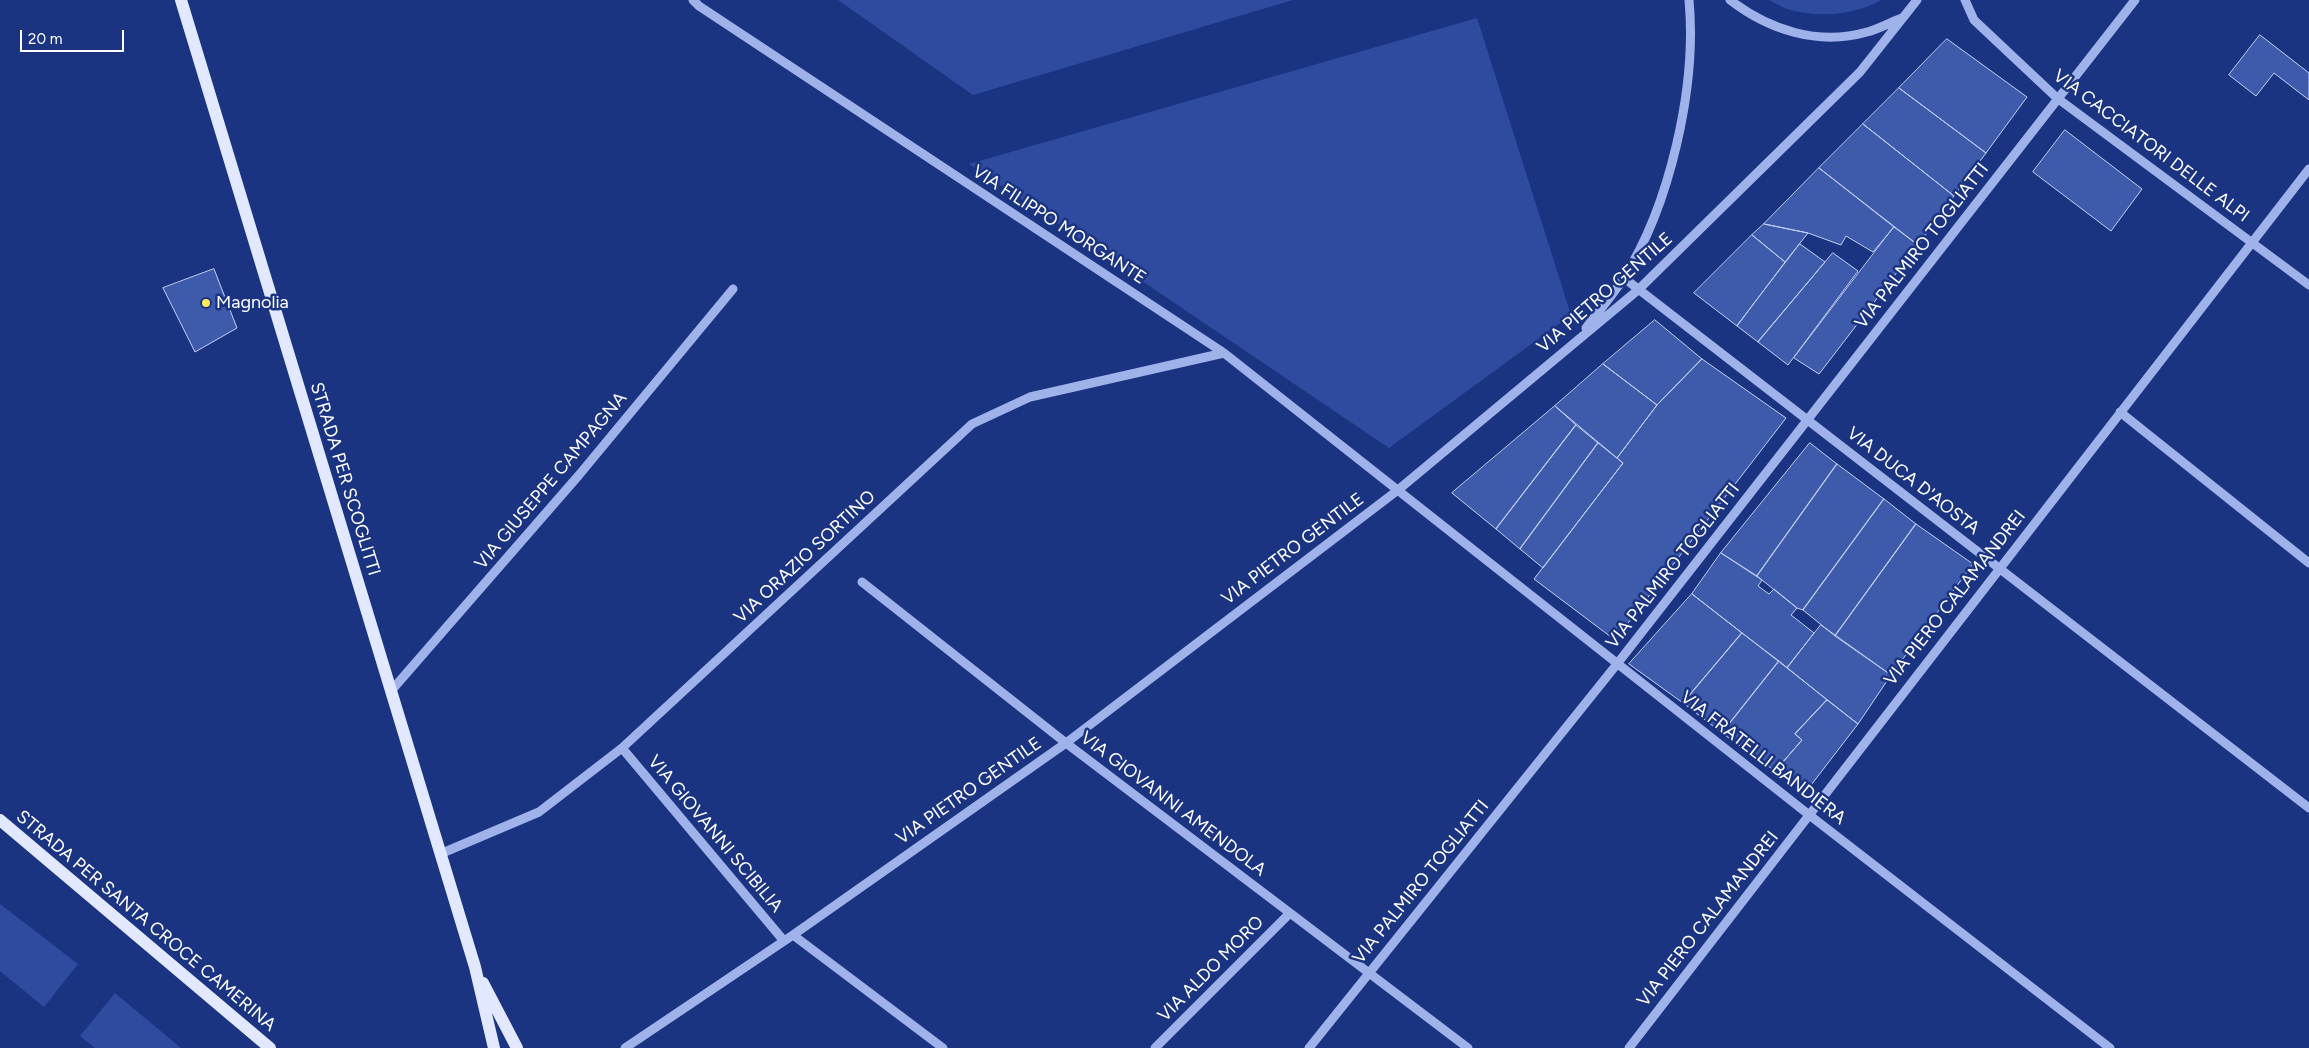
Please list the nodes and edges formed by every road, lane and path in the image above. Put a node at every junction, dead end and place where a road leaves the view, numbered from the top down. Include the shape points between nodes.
1 (181, 0) edge
2 (693, 0) edge
3 (1690, 0) edge
4 (1730, 0) edge
5 (1917, 0) edge
6 (1965, 0) edge
7 (2135, 0) edge
8 (1903, 17) junction
9 (2056, 98) junction
10 (2309, 169) edge
11 (2252, 242) junction
12 (1624, 278) junction
13 (2309, 285) edge
14 (733, 289) dead end
15 (1638, 290) junction
16 (1577, 340) junction
17 (1224, 353) junction
18 (2120, 412) junction
19 (1807, 420) junction
20 (1398, 490) junction
21 (2309, 563) edge
22 (1999, 568) junction
23 (862, 582) dead end
24 (1617, 664) junction
25 (391, 691) junction
26 (1066, 743) junction
27 (622, 748) junction
28 (2309, 808) edge
29 (1808, 814) junction
30 (0, 820) edge
31 (440, 854) junction
32 (1290, 914) junction
33 (793, 935) junction
34 (784, 941) junction
35 (475, 967) junction
36 (1368, 973) junction
37 (270, 1048) edge
38 (494, 1048) edge
39 (517, 1048) edge
40 (625, 1048) edge
41 (943, 1048) edge
42 (1155, 1048) edge
43 (1309, 1048) edge
44 (1468, 1048) edge
45 (1629, 1048) edge
46 (2110, 1048) edge

1 - 25 main road, STRADA PER SCOGLITTI
2 - 17 street, VIA FILIPPO MORGANTE
3 - 12 street via 1691,51 1682,120 1653,221
4 - 8 street via 1750,16 1787,32 1827,38 1866,32
5 - 8 street, VIA PIETRO GENTILE
6 - 9 street, VIA CACCIATORI DELLE ALPI via 1974,20
7 - 9 street, VIA PALMIRO TOGLIATTI
8 - 15 street, VIA PIETRO GENTILE via 1860,72
9 - 11 street, VIA CACCIATORI DELLE ALPI
9 - 19 street, VIA PALMIRO TOGLIATTI
10 - 11 street, VIA PIERO CALAMANDREI
11 - 13 street, VIA CACCIATORI DELLE ALPI
11 - 18 street, VIA PIERO CALAMANDREI
12 - 15 street, VIA DUCA D'AOSTA
12 - 16 street
14 - 25 street, VIA GIUSEPPE CAMPAGNA via 580,475
15 - 16 street, VIA PIETRO GENTILE
15 - 19 street, VIA DUCA D'AOSTA
16 - 20 street, VIA PIETRO GENTILE
17 - 20 street, VIA FILIPPO MORGANTE
17 - 27 street, VIA ORAZIO SORTINO via 1030,397 972,424
18 - 21 street
18 - 22 street, VIA PIERO CALAMANDREI
19 - 22 street, VIA DUCA D'AOSTA
19 - 24 street, VIA PALMIRO TOGLIATTI
20 - 24 street, VIA FRATELLI BANDIERA
20 - 26 street, VIA PIETRO GENTILE
22 - 28 street, VIA DUCA D'AOSTA
22 - 29 street, VIA PIERO CALAMANDREI
23 - 26 street, VIA GIOVANNI AMENDOLA
24 - 29 street, VIA FRATELLI BANDIERA
24 - 36 street, VIA PALMIRO TOGLIATTI
25 - 31 main road, STRADA PER SCOGLITTI
26 - 32 street, VIA GIOVANNI AMENDOLA
26 - 33 street, VIA PIETRO GENTILE
27 - 31 street, VIA ORAZIO SORTINO via 539,812
27 - 34 street, VIA GIOVANNI SCIBILIA
29 - 45 street, VIA PIERO CALAMANDREI
29 - 46 street, VIA FRATELLI BANDIERA
30 - 37 main road, STRADA PER SANTA CROCE CAMERINA
31 - 35 main road, STRADA PER SCOGLITTI
32 - 36 street, VIA GIOVANNI AMENDOLA
32 - 42 street, VIA ALDO MORO
33 - 34 street, VIA PIETRO GENTILE
33 - 41 street
34 - 40 street, VIA PIETRO GENTILE
35 - 38 main road
35 - 39 main road
36 - 43 street, VIA PALMIRO TOGLIATTI
36 - 44 street, VIA GIOVANNI AMENDOLA

